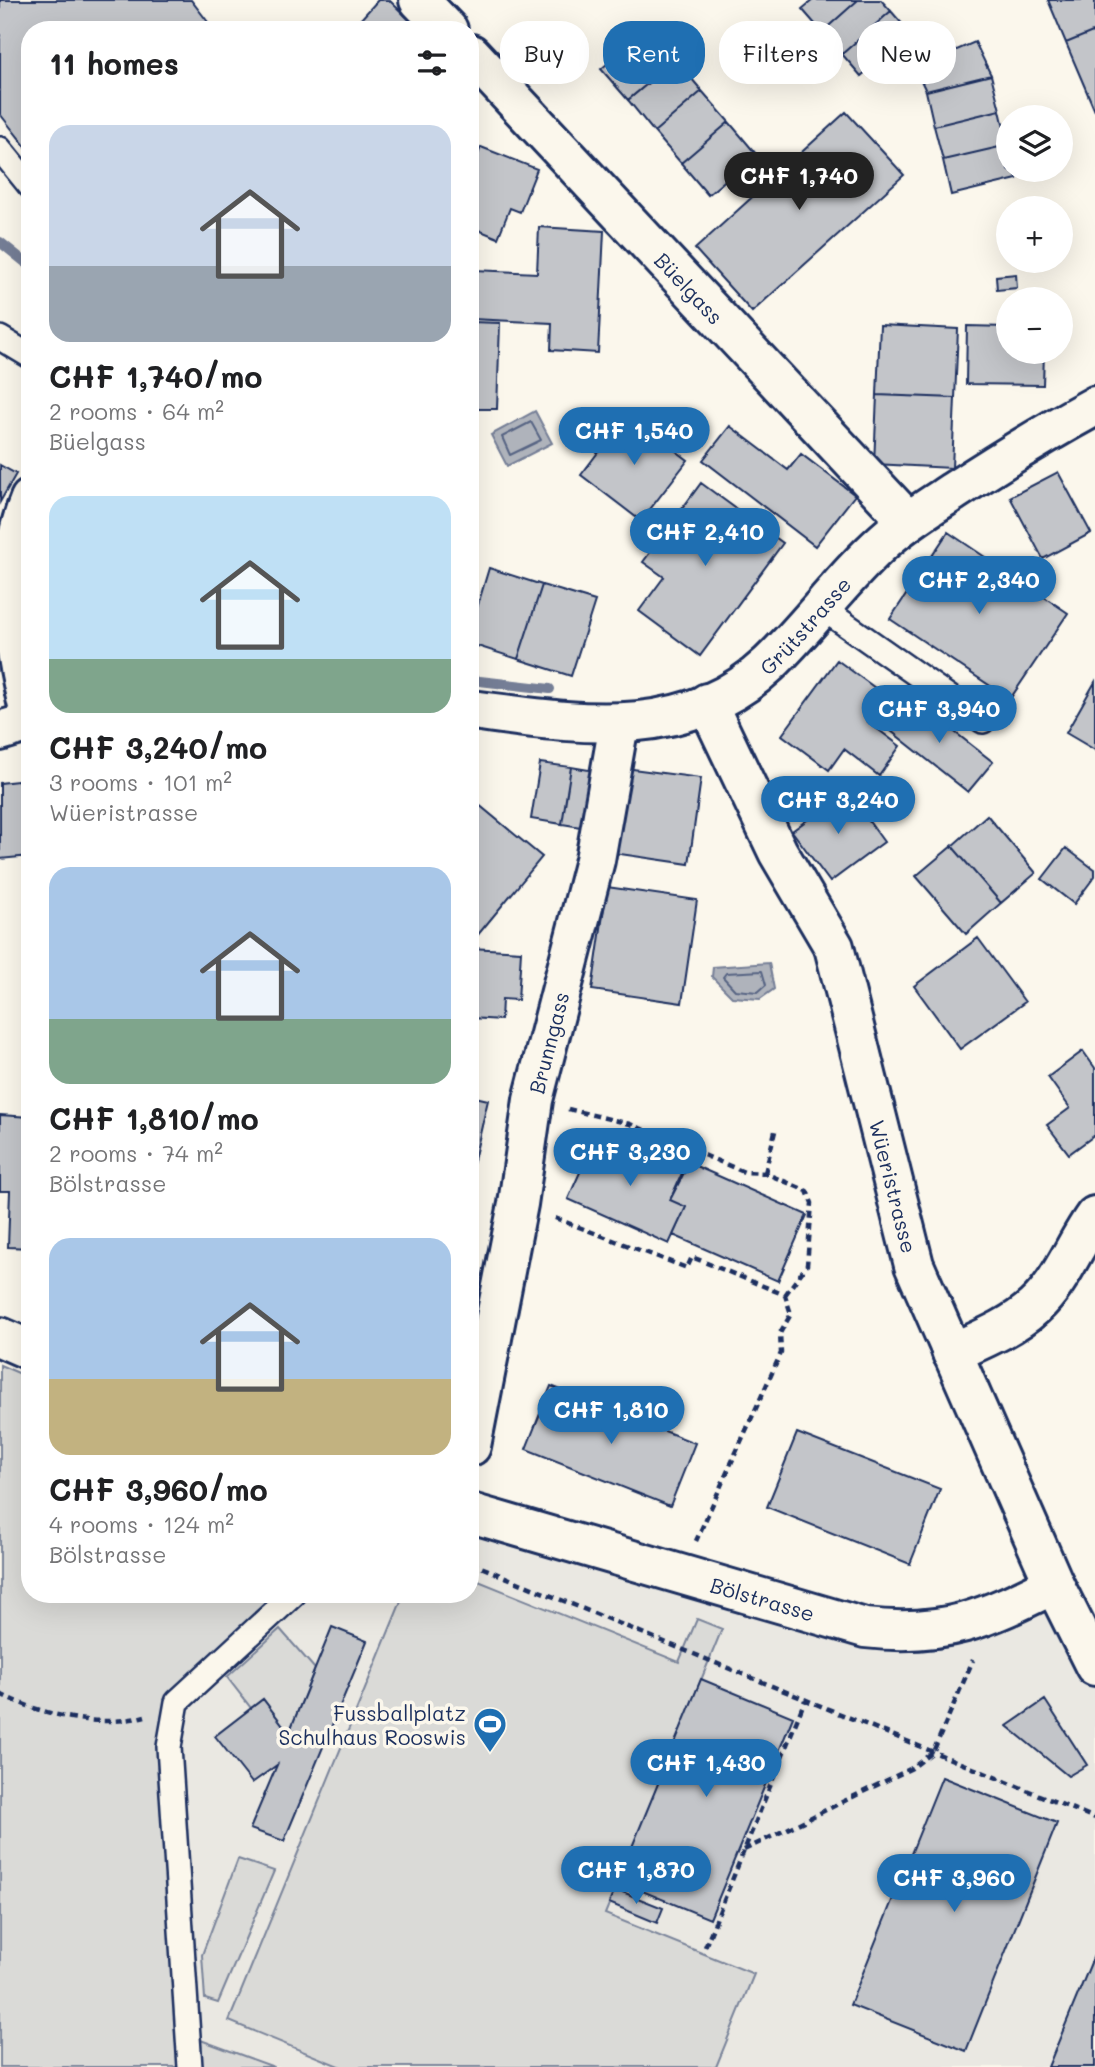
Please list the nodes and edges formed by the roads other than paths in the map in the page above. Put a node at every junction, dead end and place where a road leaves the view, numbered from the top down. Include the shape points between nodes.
1 (419, 0) edge
2 (439, 21) edge
3 (479, 63) edge
4 (0, 149) edge
5 (21, 175) edge
6 (0, 338) edge
7 (21, 351) edge
8 (1095, 406) edge
9 (908, 521) junction
10 (21, 522) edge
11 (822, 608) junction
12 (21, 672) edge
13 (707, 703) junction
14 (479, 711) edge
15 (983, 721) dead end
16 (619, 724) junction
17 (21, 725) edge
18 (0, 731) edge
19 (1095, 1216) edge
20 (0, 1337) edge
21 (21, 1346) edge
22 (952, 1353) junction
23 (479, 1405) edge
24 (479, 1515) edge
25 (1054, 1584) junction
26 (284, 1603) edge
27 (1095, 1666) edge
28 (190, 2067) edge

1 - 2 street
3 - 9 street, Büelgass
4 - 5 lane
6 - 7 lane
8 - 9 street, Grütstrasse
9 - 11 street, Grütstrasse via 884,540
10 - 12 street via 11,548 8,582
11 - 13 street, Grütstrasse via 767,666
11 - 15 lane
13 - 16 street, Grütstrasse
13 - 22 street, Wüeristrasse via 778,852 834,947 906,1239
14 - 16 street, Grütstrasse via 576,724
16 - 23 street, Brunngass via 595,860 533,1100
17 - 18 street
19 - 22 street via 1051,1288 1034,1307
20 - 21 street
22 - 25 street, Wüeristrasse
24 - 25 street, Bölstrasse via 865,1628 932,1629 965,1624
25 - 27 street, Wüeristrasse
26 - 28 lane via 177,1702 169,1747

